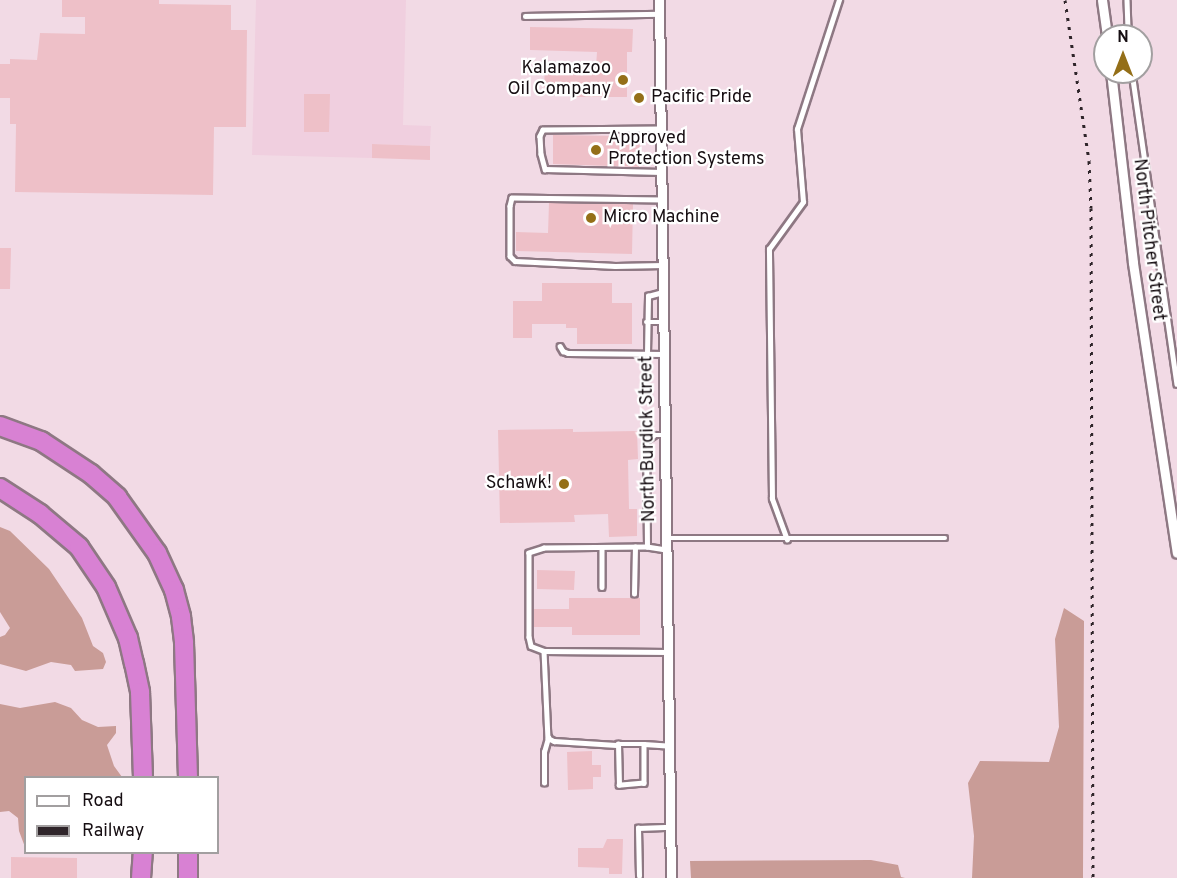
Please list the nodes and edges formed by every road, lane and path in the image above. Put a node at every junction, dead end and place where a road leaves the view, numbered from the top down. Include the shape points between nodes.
1 (659, 0) edge
2 (839, 0) edge
3 (1102, 0) edge
4 (1127, 0) edge
5 (659, 14) junction
6 (525, 16) dead end
7 (1105, 24) edge
8 (1128, 24) edge
9 (1112, 84) edge
10 (1134, 84) edge
11 (661, 129) junction
12 (661, 172) junction
13 (662, 200) junction
14 (663, 265) junction
15 (663, 292) junction
16 (646, 322) junction
17 (663, 322) junction
18 (560, 346) dead end
19 (647, 354) junction
20 (664, 354) junction
21 (1177, 384) edge
22 (0, 426) edge
23 (665, 435) junction
24 (0, 488) edge
25 (666, 538) junction
26 (945, 538) dead end
27 (787, 540) junction
28 (635, 547) junction
29 (647, 547) junction
30 (602, 548) junction
31 (667, 551) junction
32 (1177, 553) edge
33 (602, 587) dead end
34 (634, 594) dead end
35 (544, 651) junction
36 (668, 652) junction
37 (549, 738) junction
38 (644, 744) junction
39 (616, 745) junction
40 (670, 746) junction
41 (143, 776) edge
42 (188, 776) edge
43 (544, 783) dead end
44 (670, 827) junction
45 (143, 854) edge
46 (188, 854) edge
47 (639, 876) dead end
48 (141, 878) edge
49 (188, 878) edge
50 (671, 878) edge

1 - 5 street, North Burdick Street
2 - 27 lane via 797,129 803,202 769,249 772,499
3 - 7 street
4 - 8 lane
5 - 6 lane
5 - 11 street, North Burdick Street
9 - 32 street, North Pitcher Street via 1132,262
10 - 21 lane
11 - 12 street, North Burdick Street
11 - 12 lane via 543,130 540,136 545,169
12 - 13 street, North Burdick Street
13 - 14 street, North Burdick Street
13 - 14 lane via 512,198 510,256 515,261
14 - 15 street, North Burdick Street
15 - 16 lane via 648,296
15 - 17 street, North Burdick Street
16 - 17 lane
16 - 19 lane
17 - 20 street, North Burdick Street
18 - 19 lane via 568,353
19 - 20 lane
20 - 23 street, North Burdick Street
22 - 42 highway via 41,441 91,474 117,497 162,563 177,601 184,643
23 - 25 street, North Burdick Street
23 - 29 lane via 646,440
24 - 41 highway via 40,514 79,547 110,593 128,638 140,692
25 - 27 lane
25 - 31 street, North Burdick Street
26 - 27 lane
28 - 29 lane
28 - 30 lane
28 - 34 lane
29 - 31 lane
30 - 33 lane
30 - 35 lane via 544,549 529,554 529,637 531,646
31 - 36 street, North Burdick Street
35 - 36 lane
35 - 37 lane
36 - 40 street, North Burdick Street
37 - 39 lane
37 - 43 lane via 544,752
38 - 39 lane
38 - 39 lane via 645,779 640,785 619,785
38 - 40 lane
40 - 44 street, North Burdick Street
44 - 47 lane via 638,828
44 - 50 street, North Burdick Street
45 - 48 highway
46 - 49 highway

